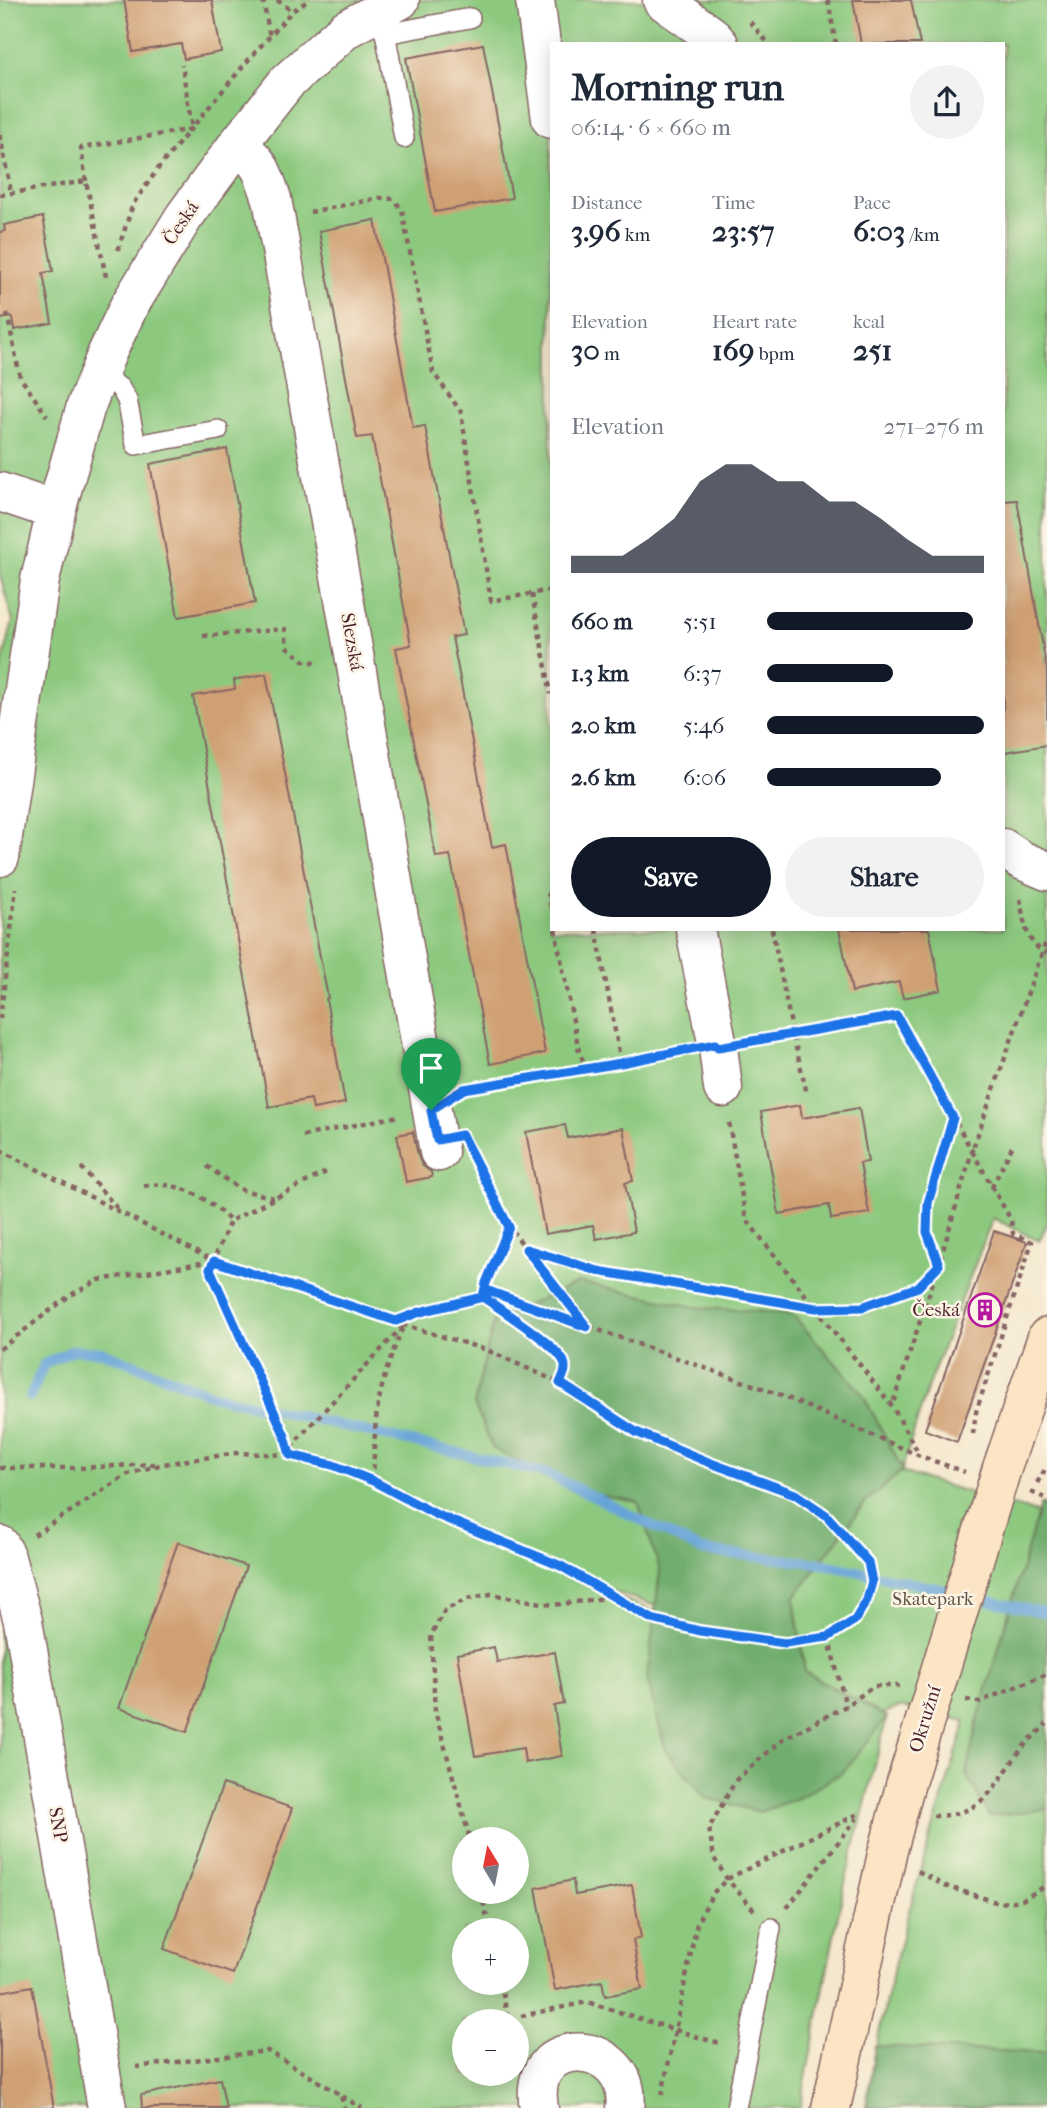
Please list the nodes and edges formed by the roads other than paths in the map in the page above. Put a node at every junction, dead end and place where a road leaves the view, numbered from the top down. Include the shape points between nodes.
1 (535, 0) edge
2 (662, 0) edge
3 (389, 14) edge
4 (470, 18) dead end
5 (717, 42) edge
6 (550, 112) edge
7 (404, 138) dead end
8 (237, 145) junction
9 (99, 372) junction
10 (218, 430) dead end
11 (0, 492) edge
12 (56, 511) junction
13 (1005, 849) edge
14 (0, 857) edge
15 (1033, 880) edge
16 (695, 931) edge
17 (723, 1088) road end
18 (436, 1134) road end
19 (1047, 1337) edge
20 (3, 1549) edge
21 (771, 1928) road end
22 (642, 2104) edge
23 (107, 2108) edge
24 (539, 2108) edge
25 (736, 2108) edge
26 (831, 2108) edge

1 - 6 street
2 - 5 street
3 - 4 lane
3 - 7 lane
3 - 8 street, Česká via 346,29 287,82
8 - 9 street, Česká via 184,217 129,306
8 - 18 street, Slezská via 252,155 263,171 272,199
9 - 10 lane via 120,388 127,400 136,444
9 - 12 street, Česká
11 - 12 street
12 - 14 street, Česká via 40,580
13 - 15 street via 1021,860
16 - 17 street
19 - 26 street, Okružní, bridge via 980,1467 888,1804 887,1854
20 - 23 street, SNP via 23,1621
21 - 25 lane
22 - 24 street via 602,2059 581,2052 561,2056 542,2071 537,2085

